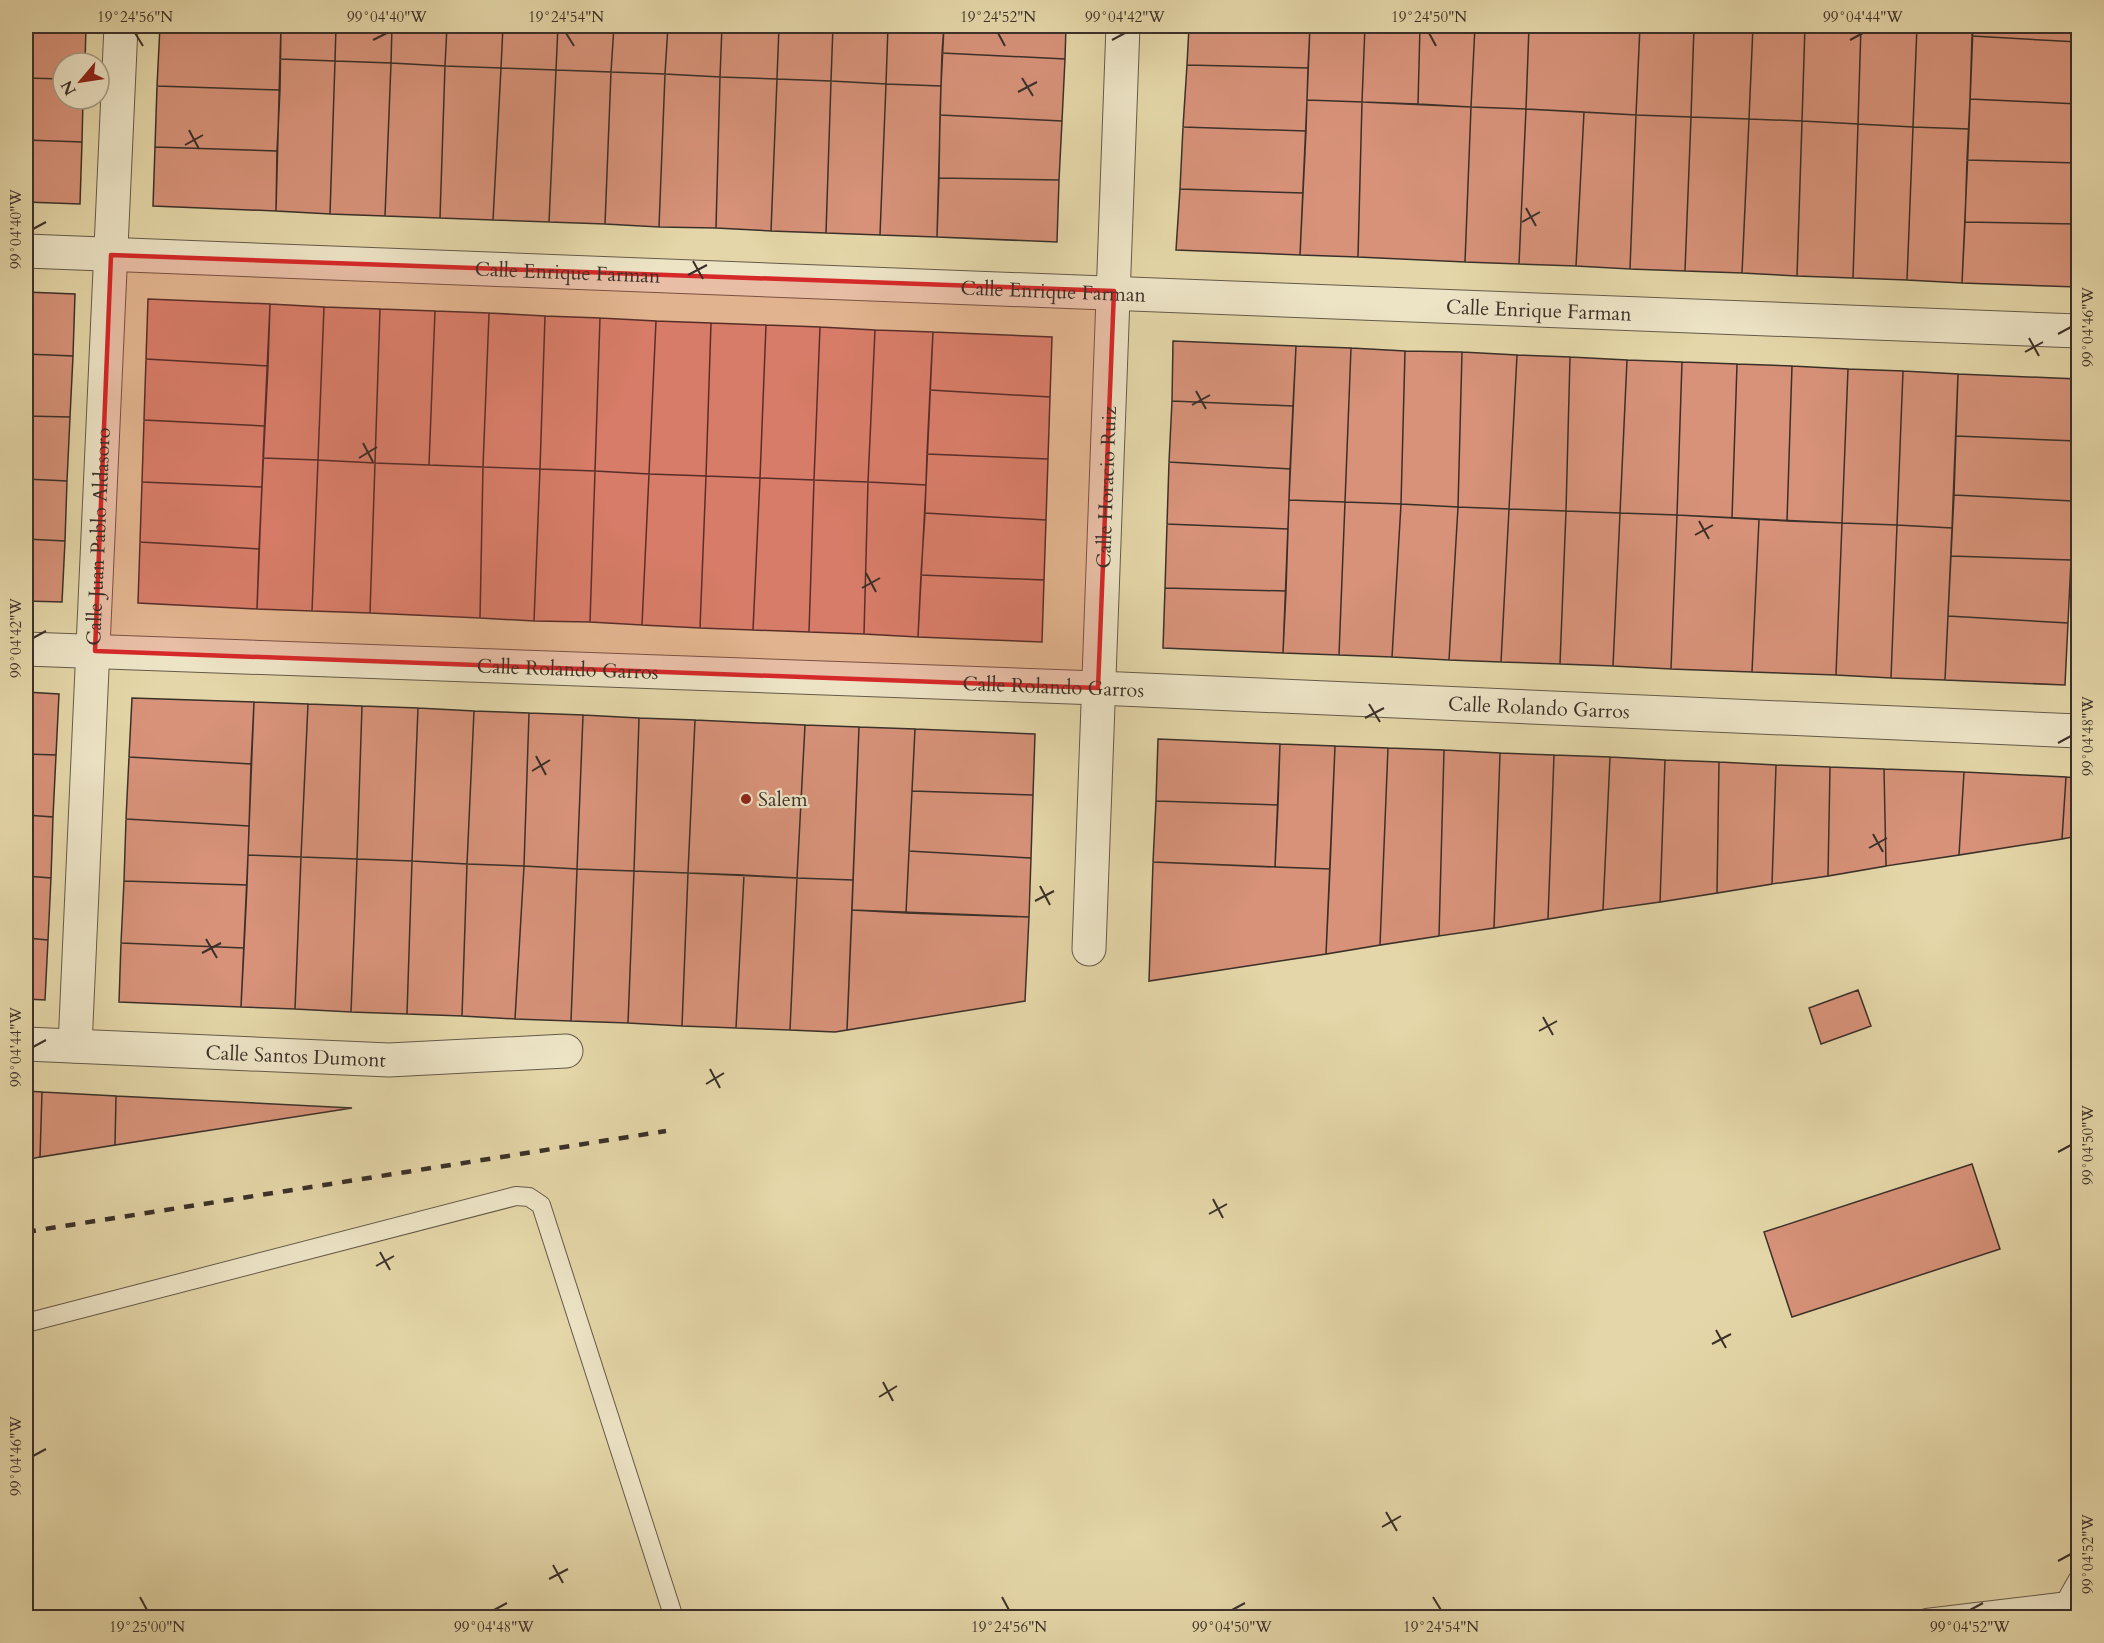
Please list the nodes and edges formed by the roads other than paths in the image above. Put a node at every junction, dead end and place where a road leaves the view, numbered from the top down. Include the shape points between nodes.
1 (121, 26) edge
2 (1123, 26) edge
3 (26, 251) edge
4 (111, 255) junction
5 (1114, 291) junction
6 (2079, 331) edge
7 (26, 648) edge
8 (95, 651) junction
9 (1098, 688) junction
10 (2079, 731) edge
11 (1089, 949) dead end
12 (26, 1044) edge
13 (75, 1046) junction
14 (566, 1051) dead end
15 (26, 1323) edge
16 (2079, 1579) edge
17 (2068, 1601) junction
18 (674, 1617) edge
19 (1926, 1617) edge
20 (2056, 1617) edge

1 - 4 street, Calle Juan Pablo Aldasoro
2 - 5 street, Calle Horacio Ruiz
3 - 4 street, Calle Enrique Farman
4 - 5 street, Calle Enrique Farman
4 - 8 street, Calle Juan Pablo Aldasoro
5 - 6 street, Calle Enrique Farman
5 - 9 street, Calle Horacio Ruiz
7 - 8 street, Calle Rolando Garros
8 - 9 street, Calle Rolando Garros
8 - 13 street, Calle Juan Pablo Aldasoro
9 - 10 street, Calle Rolando Garros
9 - 11 street, Calle Horacio Ruiz
12 - 13 street, Calle Santos Dumont
13 - 14 street, Calle Santos Dumont via 389,1060
15 - 18 lane via 516,1196 529,1197 541,1205
16 - 17 lane
17 - 19 lane
17 - 20 lane

